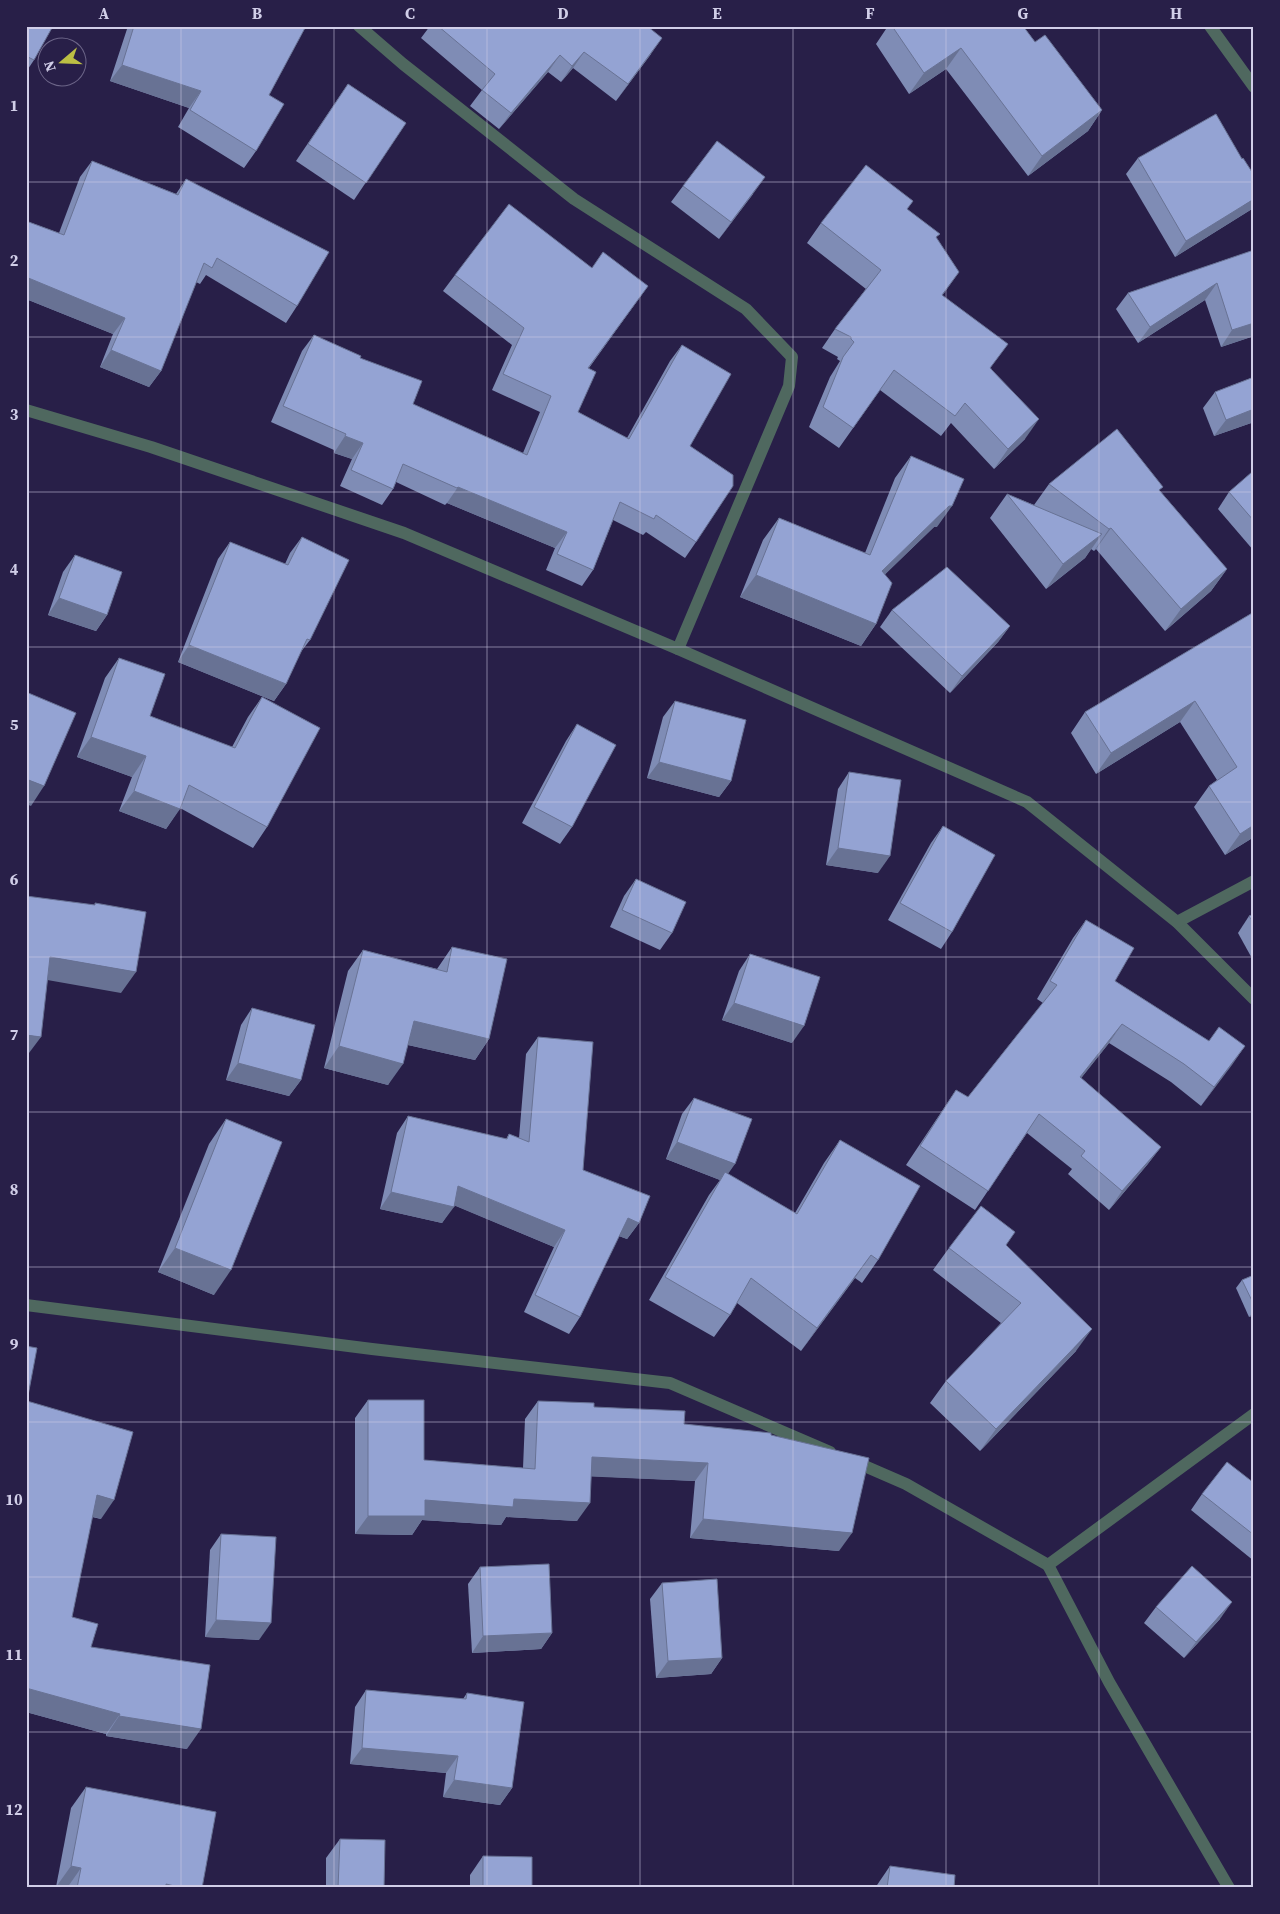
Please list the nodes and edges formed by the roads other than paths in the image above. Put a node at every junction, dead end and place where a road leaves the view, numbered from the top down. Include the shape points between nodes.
1 (360, 26) edge
2 (1210, 26) edge
3 (1254, 87) edge
4 (26, 410) edge
5 (678, 649) junction
6 (1254, 880) edge
7 (1177, 922) junction
8 (1254, 999) edge
9 (26, 1305) edge
10 (1254, 1414) edge
11 (1048, 1565) junction
12 (1230, 1888) edge

1 - 5 street via 403,64 574,199 746,309 792,357 788,386
2 - 3 street
4 - 5 street via 151,447 404,533
5 - 7 street via 1027,802
6 - 7 street
7 - 8 street
9 - 11 street via 372,1349 670,1382 906,1484
10 - 11 street
11 - 12 street via 1109,1682

